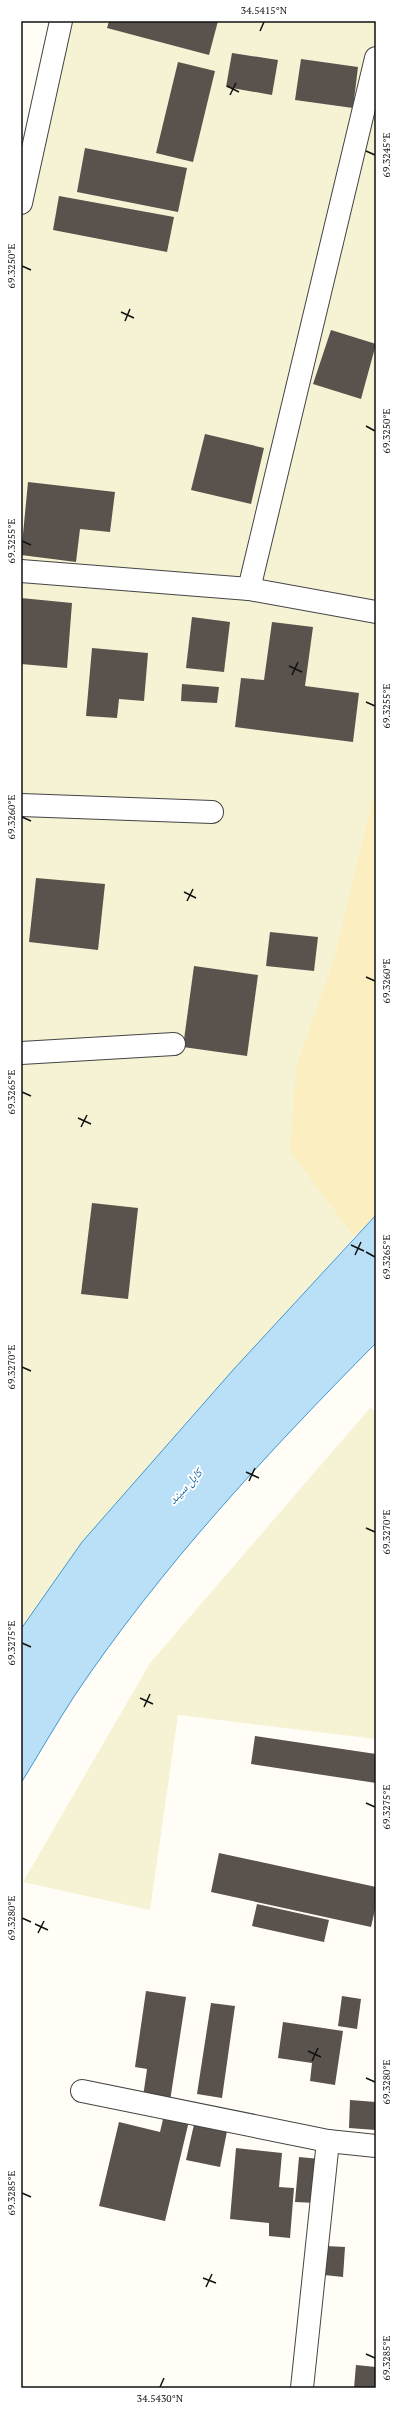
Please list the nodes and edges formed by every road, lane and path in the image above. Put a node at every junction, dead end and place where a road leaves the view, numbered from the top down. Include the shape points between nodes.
1 (60, 21) edge
2 (376, 58) edge
3 (21, 203) edge
4 (21, 571) edge
5 (249, 589) junction
6 (376, 612) edge
7 (21, 805) edge
8 (212, 812) dead end
9 (174, 1044) dead end
10 (21, 1053) edge
11 (82, 2091) dead end
12 (328, 2141) junction
13 (376, 2146) edge
14 (302, 2388) edge

1 - 3 street
2 - 5 street
4 - 5 street
5 - 6 street
7 - 8 street
9 - 10 street
11 - 12 street
12 - 13 street
12 - 14 street

